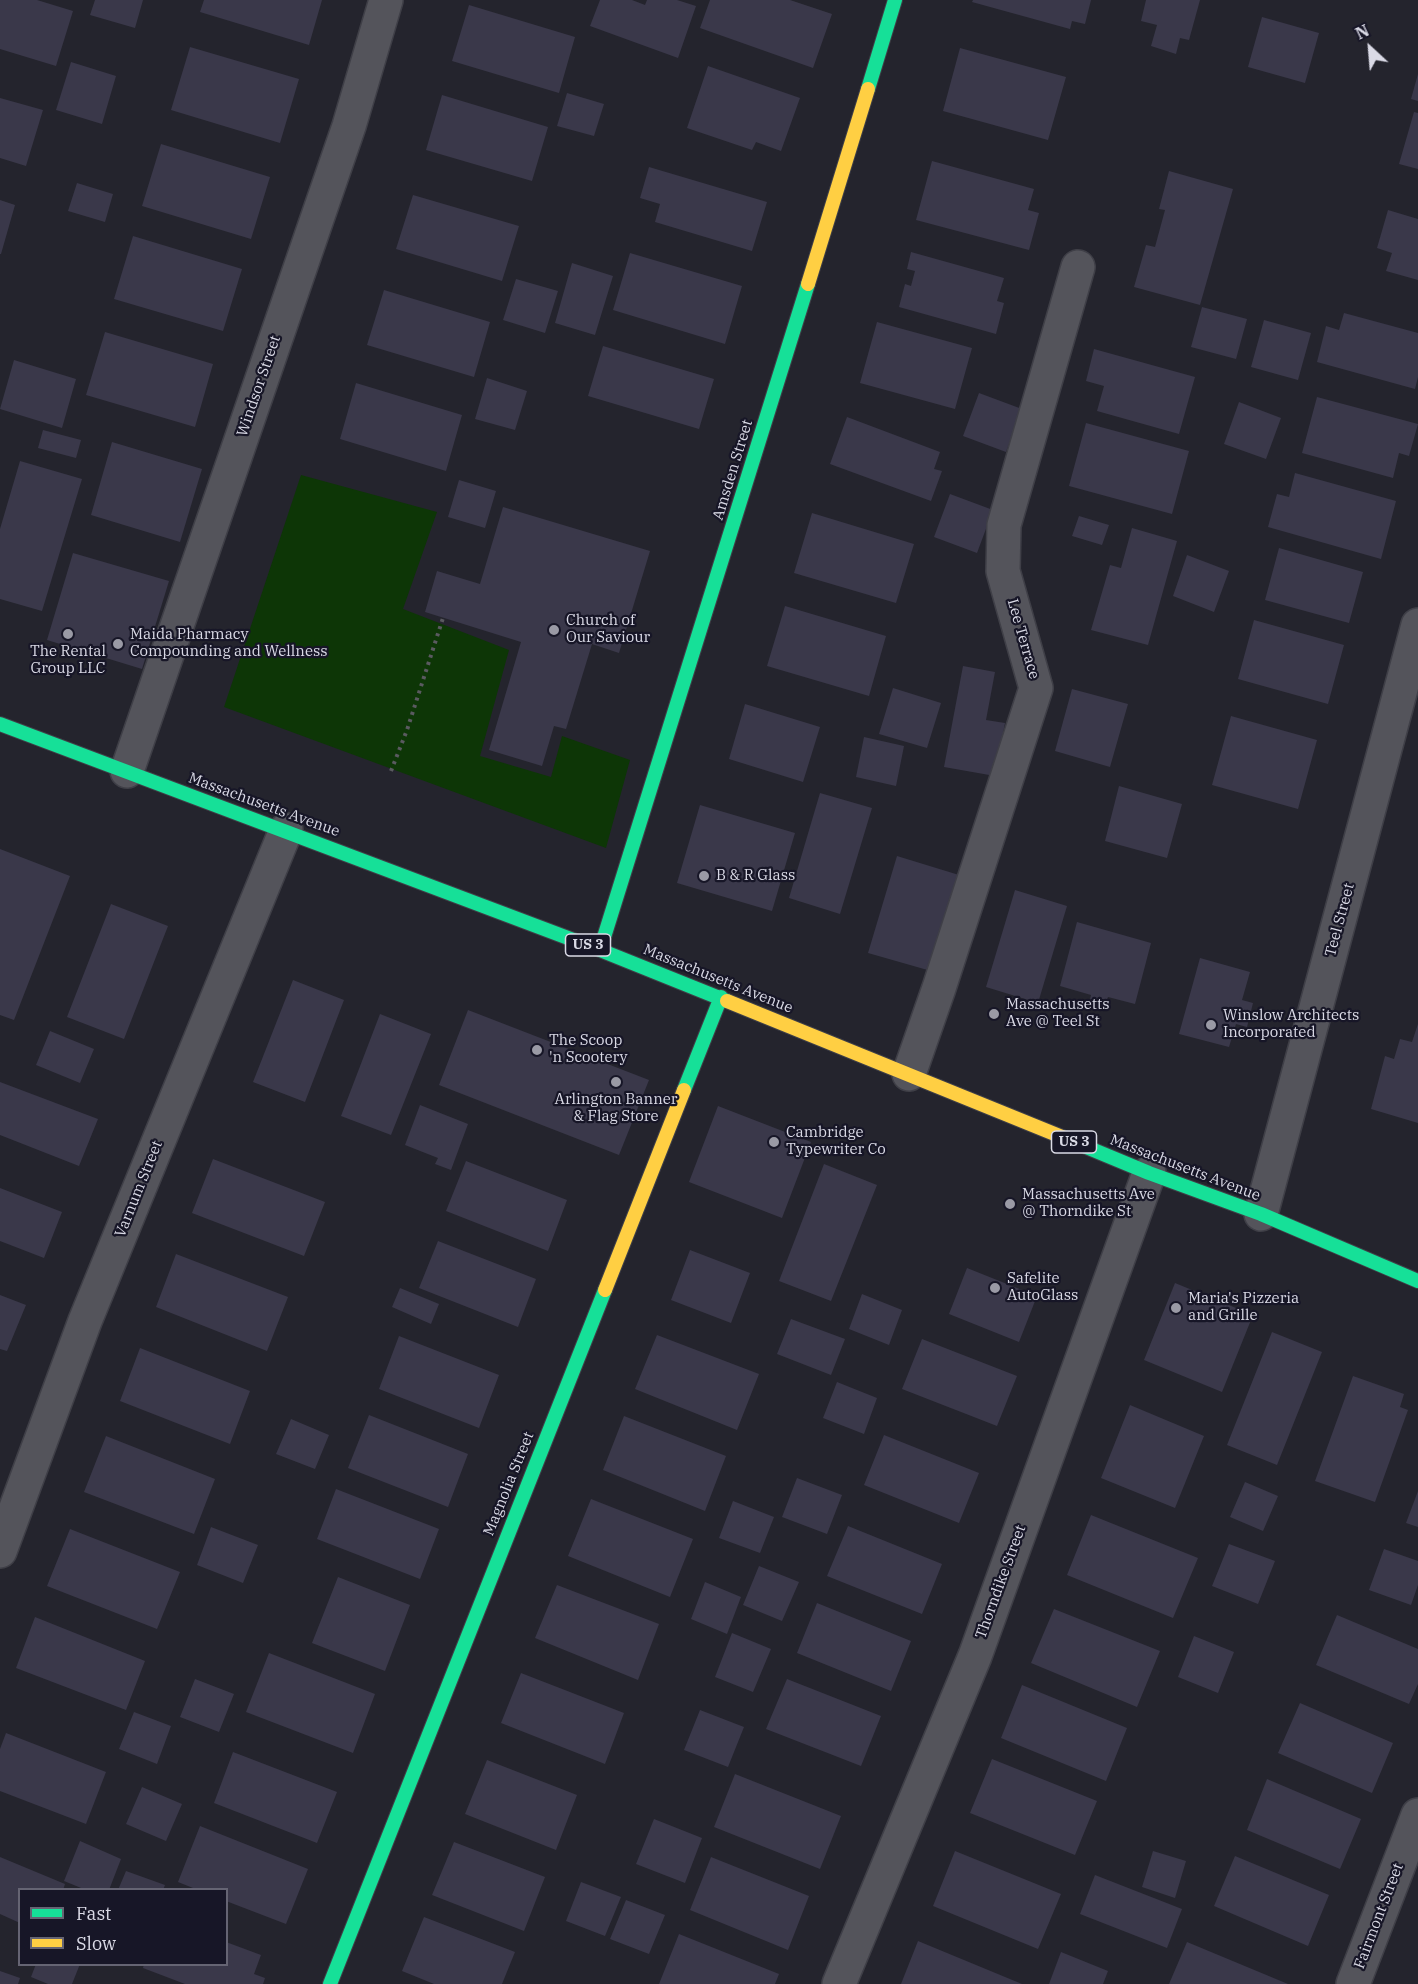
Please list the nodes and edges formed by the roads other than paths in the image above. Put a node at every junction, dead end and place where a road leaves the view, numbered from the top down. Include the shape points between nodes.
1 (386, 0) edge
2 (895, 0) edge
3 (1078, 267) dead end
4 (1418, 625) edge
5 (0, 724) edge
6 (127, 771) junction
7 (286, 830) junction
8 (600, 950) junction
9 (721, 997) junction
10 (909, 1074) junction
11 (1149, 1173) junction
12 (1261, 1214) junction
13 (1418, 1281) edge
14 (0, 1551) edge
15 (1418, 1815) edge
16 (330, 1984) edge
17 (839, 1984) edge
18 (1353, 1984) edge

1 - 6 street, Windsor Street via 349,126
2 - 8 main road, Amsden Street
3 - 10 street, Lee Terrace via 1004,525 1003,571 1036,688
4 - 12 street, Teel Street
5 - 6 main road, Massachusetts Avenue / US 3
6 - 7 main road, Massachusetts Avenue / US 3
7 - 8 main road, Massachusetts Avenue / US 3
7 - 14 street, Varnum Street via 85,1321
8 - 9 main road, Massachusetts Avenue / US 3
9 - 10 main road, Massachusetts Avenue / US 3
9 - 16 main road, Magnolia Street
10 - 11 main road, Massachusetts Avenue / US 3
11 - 12 main road, Massachusetts Avenue / US 3
11 - 17 street, Thorndike Street via 975,1656
12 - 13 main road, Massachusetts Avenue / US 3
15 - 18 street, Fairmont Street

